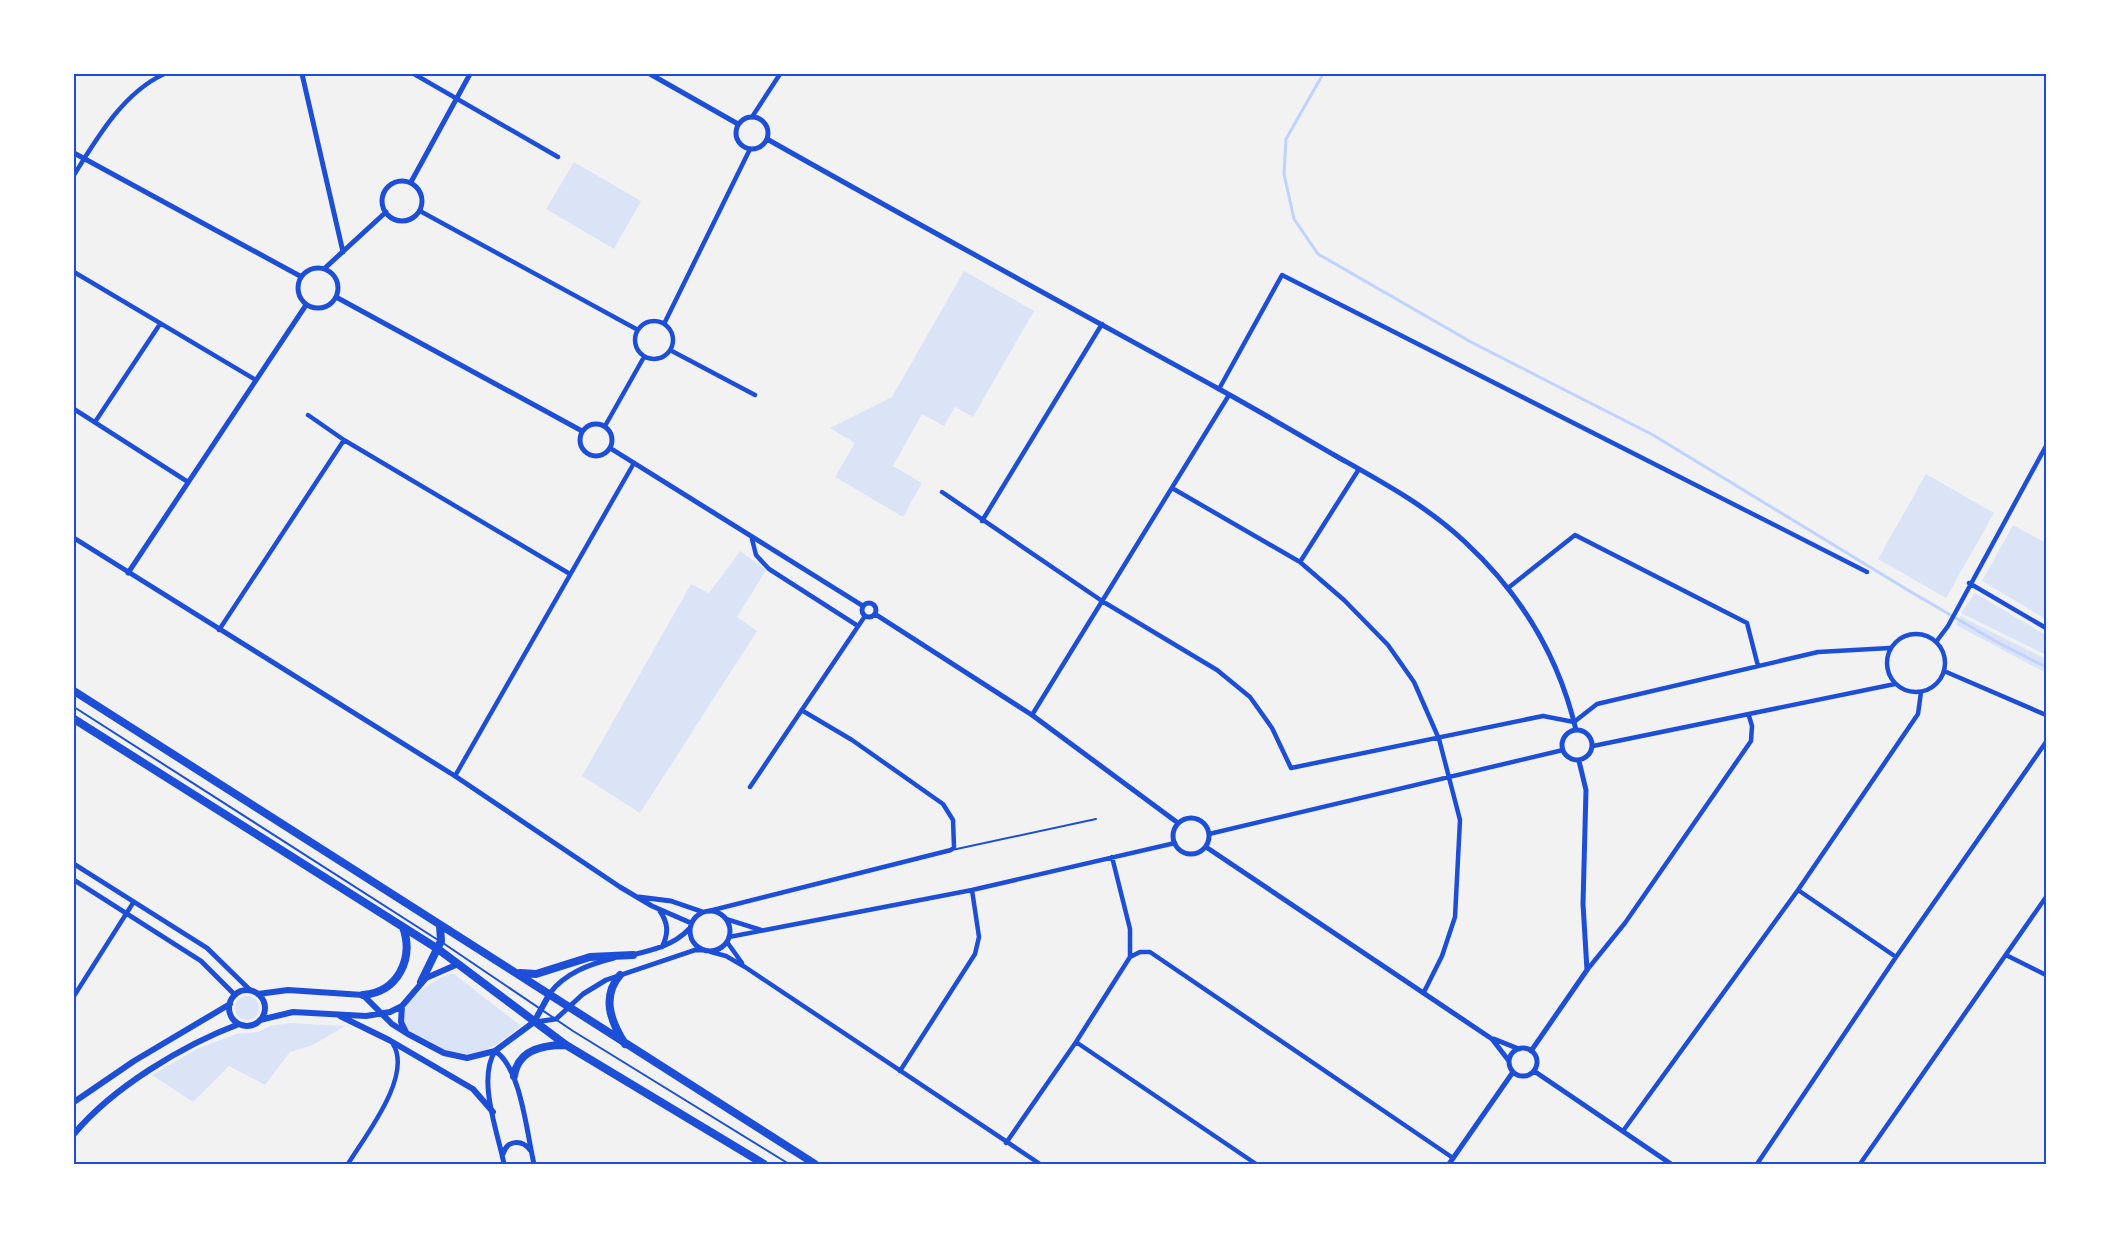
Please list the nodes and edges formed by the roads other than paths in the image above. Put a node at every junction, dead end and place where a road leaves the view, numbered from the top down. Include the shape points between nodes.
1 (164, 74) edge
2 (303, 74) edge
3 (414, 74) edge
4 (470, 74) edge
5 (650, 74) edge
6 (780, 74) edge
7 (458, 97) junction
8 (753, 117) junction
9 (738, 124) junction
10 (767, 139) junction
11 (750, 149) junction
12 (74, 153) edge
13 (558, 156) dead end
14 (84, 158) junction
15 (74, 175) edge
16 (411, 182) junction
17 (420, 211) junction
18 (386, 212) junction
19 (343, 252) junction
20 (325, 268) junction
21 (74, 272) edge
22 (300, 276) junction
23 (336, 297) junction
24 (306, 305) junction
25 (160, 324) junction
26 (664, 324) junction
27 (1102, 324) junction
28 (638, 330) junction
29 (670, 350) junction
30 (644, 357) junction
31 (256, 380) junction
32 (1219, 389) junction
33 (755, 395) dead end
34 (1229, 395) junction
35 (74, 409) edge
36 (308, 415) dead end
37 (94, 422) junction
38 (605, 426) junction
39 (582, 431) junction
40 (344, 440) junction
41 (2046, 446) edge
42 (610, 448) junction
43 (634, 463) junction
44 (1359, 469) junction
45 (188, 482) junction
46 (1172, 488) junction
47 (942, 492) dead end
48 (982, 521) junction
49 (74, 538) edge
50 (752, 538) junction
51 (1300, 562) junction
52 (1867, 572) dead end
53 (128, 573) junction
54 (570, 574) junction
55 (1969, 583) junction
56 (1508, 588) junction
57 (1102, 601) junction
58 (863, 606) junction
59 (874, 614) junction
60 (865, 616) junction
61 (858, 626) junction
62 (2046, 628) edge
63 (219, 630) junction
64 (1936, 642) junction
65 (1890, 648) junction
66 (1758, 666) junction
67 (1944, 671) junction
68 (1895, 684) junction
69 (74, 691) edge
70 (1921, 692) junction
71 (74, 707) edge
72 (803, 711) junction
73 (1032, 715) junction
74 (2046, 715) edge
75 (1749, 716) junction
76 (74, 719) edge
77 (1574, 722) junction
78 (1576, 730) junction
79 (1439, 739) junction
80 (2046, 742) edge
81 (1593, 746) junction
82 (1563, 750) junction
83 (1579, 760) junction
84 (455, 776) junction
85 (1450, 778) junction
86 (750, 787) dead end
87 (1096, 819) dead end
88 (1178, 823) junction
89 (1209, 834) junction
90 (1174, 843) junction
91 (1206, 846) junction
92 (951, 850) junction
93 (1112, 857) junction
94 (74, 864) edge
95 (74, 880) edge
96 (972, 890) junction
97 (1798, 890) junction
98 (638, 897) junction
99 (2046, 897) edge
100 (133, 903) junction
101 (659, 909) junction
102 (706, 911) junction
103 (125, 914) junction
104 (726, 919) junction
105 (440, 926) junction
106 (690, 926) junction
107 (404, 927) junction
108 (764, 931) junction
109 (728, 940) junction
110 (439, 945) junction
111 (661, 947) junction
112 (702, 950) junction
113 (711, 952) junction
114 (633, 955) junction
115 (2006, 955) junction
116 (1130, 957) junction
117 (1896, 957) junction
118 (458, 964) junction
119 (745, 968) junction
120 (1587, 970) junction
121 (515, 972) junction
122 (620, 975) junction
123 (2046, 975) edge
124 (421, 982) junction
125 (250, 990) junction
126 (1424, 992) junction
127 (550, 993) junction
128 (258, 994) junction
129 (234, 995) junction
130 (363, 995) junction
131 (74, 996) edge
132 (230, 1004) junction
133 (402, 1006) junction
134 (540, 1007) junction
135 (569, 1007) junction
136 (331, 1013) junction
137 (382, 1014) junction
138 (556, 1019) junction
139 (260, 1020) junction
140 (534, 1022) junction
141 (239, 1024) junction
142 (408, 1034) junction
143 (1492, 1039) junction
144 (389, 1040) junction
145 (1076, 1042) junction
146 (566, 1045) junction
147 (628, 1047) junction
148 (1519, 1049) junction
149 (495, 1051) junction
150 (1531, 1051) junction
151 (1509, 1060) junction
152 (900, 1071) junction
153 (1534, 1071) junction
154 (1513, 1072) junction
155 (514, 1077) junction
156 (74, 1102) edge
157 (493, 1112) junction
158 (1623, 1131) junction
159 (74, 1134) edge
160 (1006, 1143) junction
161 (531, 1152) junction
162 (1453, 1158) junction
163 (504, 1162) edge
164 (348, 1164) edge
165 (534, 1164) edge
166 (764, 1164) edge
167 (789, 1164) edge
168 (815, 1164) edge
169 (1040, 1164) edge
170 (1256, 1164) edge
171 (1449, 1164) edge
172 (1671, 1164) edge
173 (1757, 1164) edge
174 (1860, 1164) edge

1 - 14 street via 118,109
2 - 19 street
3 - 7 street
4 - 7 street
5 - 9 street
6 - 8 street
7 - 13 street
7 - 16 street
8 - 9 street
8 - 10 street via 765,124
9 - 11 street via 737,140
10 - 11 street via 760,147
10 - 27 street via 1034,290
11 - 26 street
12 - 14 street
14 - 15 street
14 - 22 street
16 - 17 street via 420,191
16 - 18 street via 398,181 387,187 382,199
17 - 18 street via 403,221
17 - 28 street
18 - 19 street
19 - 20 street
20 - 22 street via 311,268
20 - 23 street via 335,277
21 - 25 street
22 - 24 street via 297,288
23 - 24 street via 326,307
23 - 39 street
24 - 31 street
25 - 31 street
25 - 37 street
26 - 28 street via 651,321
26 - 29 street via 673,338
27 - 32 street
27 - 48 street
28 - 30 street via 635,343
29 - 30 street via 656,359
29 - 33 street
30 - 38 street
31 - 45 street
32 - 34 street
32 - 52 street via 1282,275
34 - 44 street
34 - 46 street
35 - 37 street
36 - 40 street
37 - 45 street
38 - 39 street via 595,424
38 - 42 street via 612,439
39 - 42 street via 579,441 587,454 602,455
40 - 54 street
40 - 63 street
41 - 55 street
42 - 43 street
43 - 50 street
43 - 54 street
44 - 51 street
44 - 56 street via 1422,505 1465,542
45 - 53 street
46 - 51 street
46 - 57 street
47 - 48 street
48 - 57 street
49 - 53 street
50 - 58 street
50 - 61 street via 756,555 769,568
51 - 79 street via 1388,645 1414,682
53 - 63 street
54 - 84 street
55 - 62 street
55 - 64 street
56 - 66 street via 1575,535 1747,623
56 - 77 street via 1532,620 1556,664
57 - 73 street
57 - 79 street via 1187,650 1250,697 1272,728 1291,768
58 - 59 street via 872,604
58 - 60 street
59 - 60 street
59 - 73 street
60 - 61 street
61 - 72 street
63 - 84 street
64 - 65 street via 1911,634
64 - 67 street via 1944,655
65 - 66 street via 1818,652
65 - 68 street via 1886,667
66 - 77 street via 1597,704
67 - 70 street via 1935,685
67 - 74 street
68 - 70 street
68 - 75 street
69 - 105 highway
70 - 97 street via 1918,714
71 - 110 lane
72 - 86 street
72 - 92 street via 943,804 955,831
73 - 88 street
75 - 81 street
75 - 120 street via 1751,741 1625,923
76 - 107 highway
77 - 78 street
77 - 79 street via 1543,716
78 - 81 street via 1589,736
78 - 82 street via 1564,738
79 - 85 street
80 - 117 street
81 - 83 street via 1587,757
82 - 83 street via 1571,759
82 - 85 street
83 - 120 street via 1586,790 1583,904
84 - 98 street
85 - 89 street
85 - 126 street via 1460,820 1455,917
87 - 92 lane
88 - 89 street via 1188,818 1199,819
88 - 90 street
89 - 91 street
90 - 91 street via 1181,851 1192,854
90 - 93 street
91 - 126 street
92 - 102 street
93 - 96 street
93 - 116 street via 1130,929
94 - 100 street
95 - 103 street
96 - 108 street
96 - 152 street via 978,947
97 - 117 street
97 - 158 street
98 - 101 street
98 - 102 street
99 - 115 street
100 - 103 street
100 - 125 street via 207,948
101 - 106 street
101 - 111 street via 667,922
102 - 104 street
102 - 106 street
103 - 129 street via 201,961
103 - 131 street
104 - 108 street
104 - 109 street
105 - 110 highway
105 - 121 highway
106 - 111 street via 679,939
106 - 112 street via 692,940
107 - 110 highway
107 - 130 highway via 407,950 397,980 383,990
108 - 109 street
109 - 113 street
109 - 119 street
110 - 118 highway
110 - 124 highway
110 - 134 lane
111 - 114 street
112 - 113 street
112 - 122 street
113 - 119 street
114 - 121 highway via 590,957 536,974
114 - 127 street via 594,964 572,974
115 - 123 street
115 - 174 street
116 - 145 street
116 - 162 street via 1150,952
117 - 173 street
118 - 124 main road
118 - 140 highway
119 - 152 street
120 - 150 street
121 - 127 highway
122 - 135 street via 591,988
122 - 147 highway via 611,991 609,1010
124 - 133 main road
125 - 128 main road
125 - 129 main road
126 - 143 street
127 - 134 main road
127 - 135 highway
128 - 130 main road via 288,990
128 - 139 main road via 265,1004
129 - 132 main road
130 - 137 main road
132 - 141 main road via 231,1015
132 - 156 main road
133 - 137 main road
133 - 142 main road via 401,1022
134 - 138 lane
134 - 140 main road
135 - 138 street
135 - 147 highway
136 - 137 main road
136 - 139 main road via 293,1012
136 - 144 main road
137 - 142 main road
138 - 140 street
138 - 167 lane
139 - 141 main road via 250,1026
140 - 146 highway
140 - 149 main road
141 - 159 main road via 214,1033 147,1074 92,1113
142 - 149 main road via 456,1058
143 - 148 street
143 - 151 street
144 - 157 main road via 473,1089
144 - 164 street via 399,1059 396,1082
145 - 160 street
145 - 170 street
146 - 155 highway via 547,1045 528,1053 519,1061
146 - 166 highway
147 - 168 highway
148 - 150 street
148 - 151 street
149 - 155 street via 506,1059
149 - 157 street via 487,1077
150 - 153 street via 1537,1062
151 - 154 street
152 - 160 street
153 - 154 street via 1526,1076
153 - 158 street
154 - 162 street
155 - 161 street
157 - 163 street
158 - 172 street
160 - 169 street
161 - 163 street via 526,1145 514,1143 504,1150
161 - 165 street
162 - 171 street

